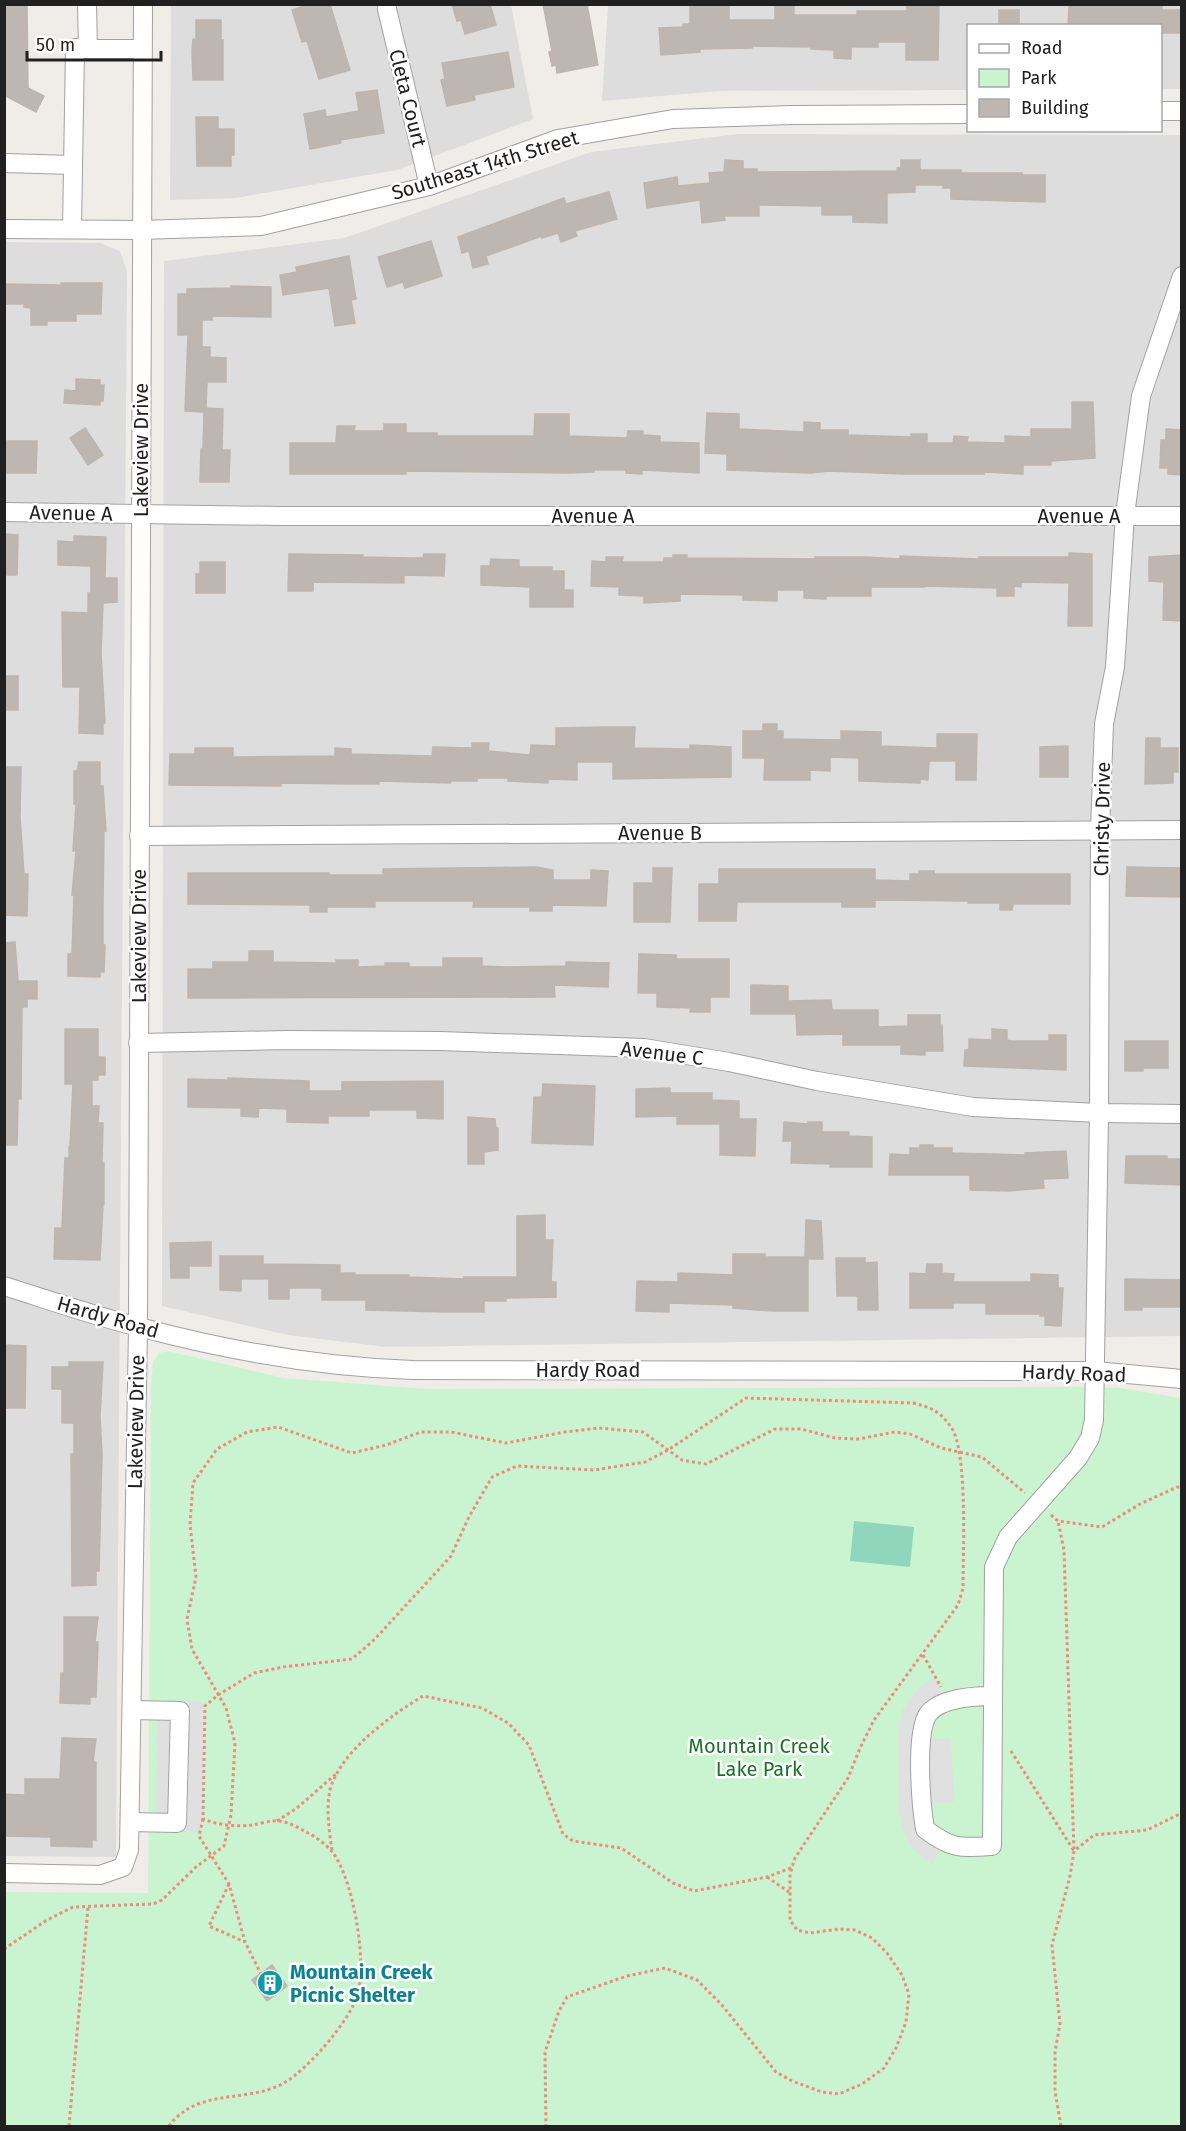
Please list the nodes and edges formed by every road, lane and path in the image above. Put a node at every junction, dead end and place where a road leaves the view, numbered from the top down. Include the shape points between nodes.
1 (87, 4) edge
2 (142, 4) edge
3 (387, 9) dead end
4 (88, 49) junction
5 (142, 49) junction
6 (1162, 111) edge
7 (1182, 111) edge
8 (967, 114) edge
9 (4, 163) edge
10 (73, 165) junction
11 (429, 186) junction
12 (4, 229) edge
13 (72, 229) junction
14 (141, 230) junction
15 (1182, 276) edge
16 (4, 512) edge
17 (141, 515) junction
18 (1125, 515) junction
19 (1182, 516) edge
20 (1182, 830) edge
21 (1100, 831) junction
22 (139, 836) junction
23 (138, 1043) junction
24 (1100, 1113) junction
25 (1182, 1114) edge
26 (4, 1286) edge
27 (138, 1327) junction
28 (1095, 1371) junction
29 (1182, 1379) edge
30 (668, 1450) junction
31 (960, 1453) junction
32 (1182, 1487) edge
33 (1038, 1504) junction
34 (1058, 1521) junction
35 (923, 1655) junction
36 (218, 1695) junction
37 (993, 1696) junction
38 (947, 1701) junction
39 (132, 1710) junction
40 (993, 1723) junction
41 (338, 1772) junction
42 (1182, 1813) edge
43 (203, 1819) junction
44 (277, 1821) junction
45 (130, 1822) junction
46 (229, 1825) junction
47 (1074, 1851) junction
48 (332, 1852) junction
49 (212, 1855) junction
50 (792, 1868) junction
51 (4, 1873) edge
52 (767, 1877) junction
53 (229, 1884) junction
54 (789, 1892) junction
55 (88, 1907) junction
56 (245, 1942) junction
57 (4, 1949) edge
58 (261, 1974) dead end
59 (69, 2127) edge
60 (169, 2127) edge
61 (546, 2127) edge
62 (1061, 2127) edge

1 - 4 street
2 - 5 street, Lakeview Drive
3 - 11 street, Cleta Court
4 - 5 street
4 - 10 street via 75,48
5 - 14 street, Lakeview Drive
6 - 7 street
8 - 11 street, Southeast 14th Street via 792,115 663,121 558,139
9 - 10 street
10 - 13 street
11 - 14 street, Southeast 14th Street via 261,226
12 - 13 street, Southeast 14th Street
13 - 14 street, Southeast 14th Street
14 - 17 street, Lakeview Drive
15 - 18 street, Christy Drive via 1141,396
16 - 17 street, Avenue A
17 - 18 street, Avenue A
17 - 22 street, Lakeview Drive
18 - 19 street, Avenue A
18 - 21 street, Christy Drive via 1115,667 1104,724
20 - 21 street, Avenue B
21 - 22 street, Avenue B
21 - 24 street, Christy Drive
22 - 23 street, Lakeview Drive
23 - 24 street, Avenue C via 440,1041 644,1048 973,1107
23 - 27 street, Lakeview Drive
24 - 25 street, Avenue C
24 - 28 street, Christy Drive
26 - 27 street, Hardy Road
27 - 28 street, Hardy Road via 241,1351 363,1368
27 - 39 street, Lakeview Drive
28 - 29 street, Hardy Road
28 - 33 street, Christy Drive via 1090,1438
30 - 31 path via 682,1460 706,1464 775,1429 801,1429 858,1440 895,1432 910,1434
30 - 31 path via 746,1398 913,1403 933,1408 952,1428
30 - 36 path via 645,1462 594,1470 517,1466 492,1477 451,1556 352,1659 254,1673
30 - 36 path via 643,1432 599,1428 506,1443 451,1432 421,1431 387,1445 352,1453 278,1427 247,1432 217,1449 193,1483 189,1525 196,1577 187,1619 192,1649
31 - 33 path via 982,1457
31 - 35 path via 963,1588 958,1605
32 - 34 path via 1140,1504 1102,1527
33 - 34 path
33 - 37 street, Christy Drive via 1008,1537 994,1567
34 - 47 path via 1064,1550
35 - 38 path
35 - 50 path via 874,1720 848,1779
36 - 43 path via 205,1706
36 - 46 path via 226,1708 235,1743
37 - 38 street
37 - 40 street, Christy Drive
38 - 40 street, Christy Drive via 928,1714 921,1739 925,1829 944,1843 992,1855
39 - 45 street, Lakeview Drive
39 - 45 street via 180,1711 177,1823
40 - 47 path
41 - 44 path
41 - 48 path via 330,1791
41 - 52 path via 381,1725 423,1696 482,1708 508,1723 529,1745 562,1834 573,1840 621,1848 673,1883 694,1891
42 - 47 path via 1147,1830 1094,1835
43 - 46 path
43 - 49 path via 199,1836
44 - 46 path
44 - 48 path via 310,1834
45 - 51 street, Lakeview Drive via 129,1850 123,1867 100,1875
46 - 49 path via 224,1846
47 - 62 path via 1052,1944 1060,2024 1055,2091
48 - 60 path via 348,1888 361,1955 358,1993 346,2018 308,2066 283,2083 256,2093 203,2101 178,2114
49 - 53 path
49 - 55 path via 153,1904
50 - 52 path
50 - 54 path
52 - 54 path
53 - 56 path
53 - 56 path via 209,1926
54 - 61 path via 790,1920 797,1930 855,1930 872,1938 902,1975 909,1994 906,2022 884,2068 839,2094 792,2081 776,2072 697,1980 665,1968 627,1976 567,1997 545,2052
55 - 57 path via 73,1907 46,1920
55 - 59 path
56 - 58 path

